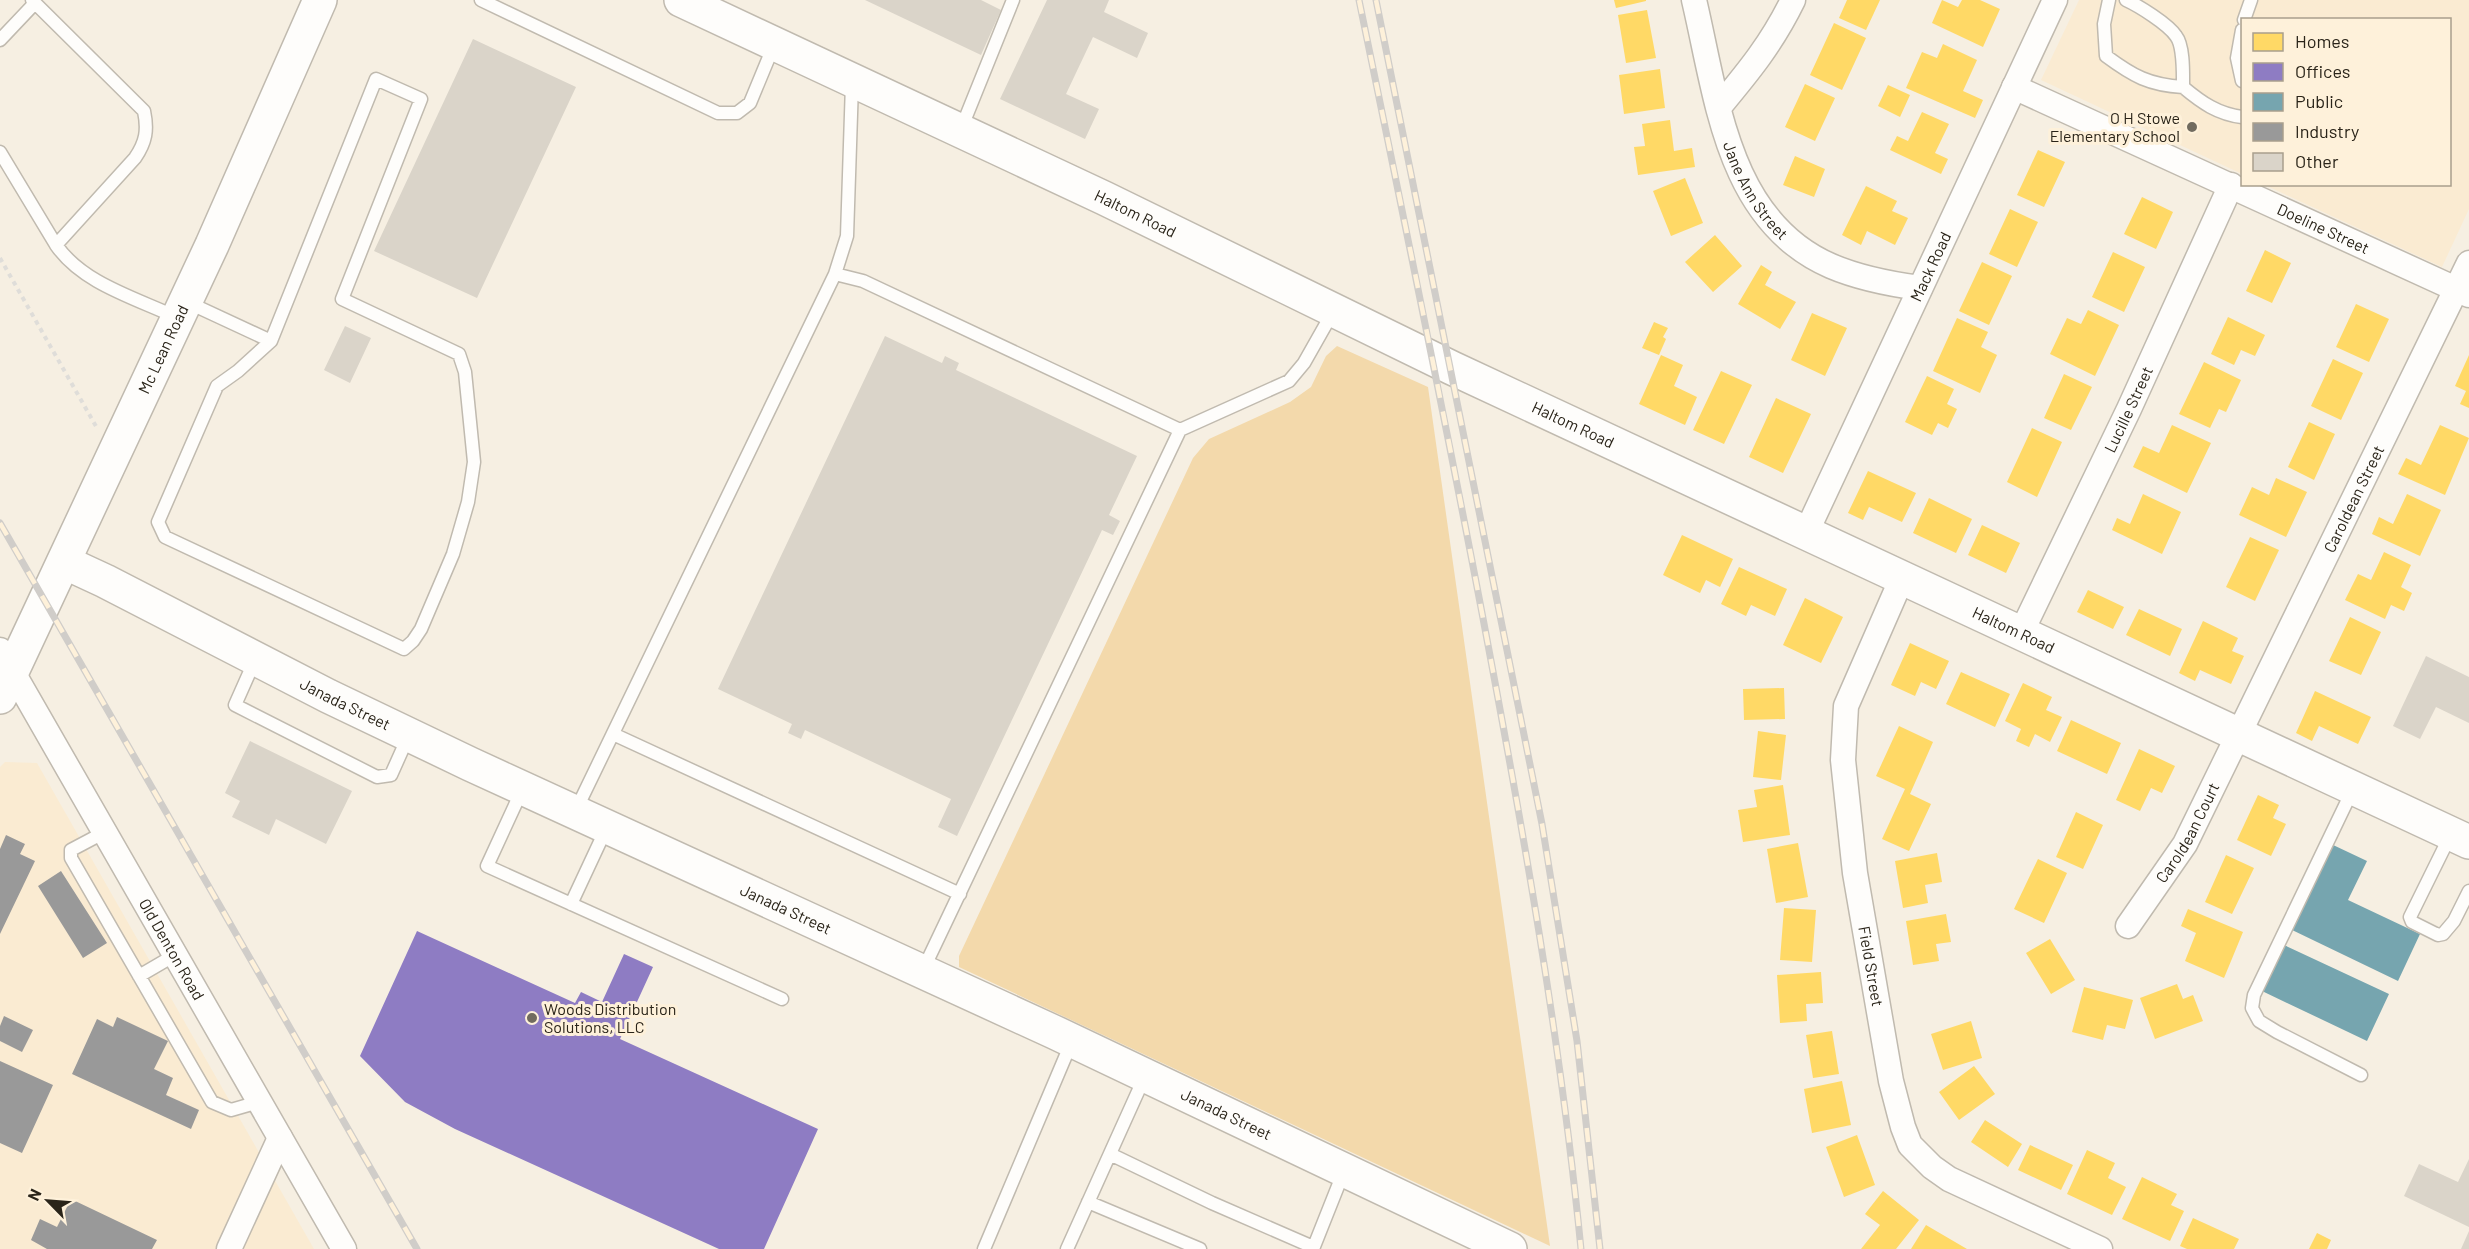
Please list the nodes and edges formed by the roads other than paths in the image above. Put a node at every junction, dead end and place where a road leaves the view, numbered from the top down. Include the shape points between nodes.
1 (320, 0) edge
2 (481, 0) edge
3 (681, 0) edge
4 (1013, 0) edge
5 (1694, 0) edge
6 (1793, 0) edge
7 (2055, 0) edge
8 (2109, 0) edge
9 (2126, 0) edge
10 (2251, 0) edge
11 (33, 2) edge
12 (2245, 18) edge
13 (2241, 36) edge
14 (0, 40) edge
15 (775, 44) junction
16 (2241, 76) edge
17 (852, 80) junction
18 (2014, 87) junction
19 (2183, 87) junction
20 (1719, 107) junction
21 (2241, 117) edge
22 (960, 130) junction
23 (0, 152) edge
24 (2245, 188) edge
25 (56, 244) junction
26 (2469, 263) edge
27 (836, 274) junction
28 (1920, 288) junction
29 (2463, 292) edge
30 (182, 310) junction
31 (1334, 310) junction
32 (271, 340) junction
33 (1180, 430) junction
34 (1806, 533) junction
35 (64, 562) junction
36 (1902, 578) junction
37 (2021, 633) junction
38 (255, 658) junction
39 (4, 672) edge
40 (613, 734) junction
41 (2239, 734) junction
42 (409, 735) junction
43 (2353, 788) junction
44 (522, 789) junction
45 (575, 813) junction
46 (607, 828) junction
47 (105, 832) junction
48 (2460, 838) edge
49 (2469, 891) edge
50 (960, 894) junction
51 (571, 904) junction
52 (2128, 926) dead end
53 (175, 955) junction
54 (923, 972) junction
55 (139, 976) junction
56 (782, 999) dead end
57 (1072, 1040) junction
58 (1146, 1075) junction
59 (2361, 1075) dead end
60 (259, 1102) junction
61 (280, 1138) junction
62 (1110, 1154) junction
63 (1345, 1170) junction
64 (1088, 1202) junction
65 (1313, 1248) edge
66 (229, 1249) edge
67 (344, 1249) edge
68 (984, 1249) edge
69 (1067, 1249) edge
70 (1200, 1249) edge
71 (1510, 1249) edge
72 (2100, 1249) edge

1 - 30 main road, Mc Lean Road
2 - 15 lane via 718,113 737,113 750,103
3 - 15 main road, Haltom Road
4 - 22 lane
5 - 20 street, Jane Ann Street
6 - 20 street via 1760,59
7 - 18 street, Mack Road
8 - 19 lane via 2103,24 2106,56 2158,85
9 - 19 lane via 2177,36
10 - 12 lane
11 - 14 lane
11 - 25 lane via 144,111 147,125 144,144 135,158
13 - 16 lane via 2237,58
15 - 17 main road, Haltom Road
17 - 22 main road, Haltom Road
17 - 27 lane via 847,236
18 - 24 street, Doeline Street
18 - 28 street, Mack Road
19 - 21 lane via 2205,105
20 - 28 street, Jane Ann Street via 1746,187 1782,235 1831,266 1886,283
22 - 31 main road, Haltom Road
23 - 25 lane
24 - 29 street, Doeline Street
24 - 37 street, Lucille Street via 2129,409
25 - 30 lane via 67,260 90,277
26 - 29 street, Caroldean Street
27 - 33 lane via 863,281
27 - 40 lane
28 - 34 street, Mack Road
29 - 41 street, Caroldean Street
30 - 32 lane
30 - 35 main road, Mc Lean Road
31 - 33 lane via 1304,363 1289,381
31 - 34 main road, Haltom Road
32 - 32 lane via 217,386 158,522 165,537 404,648 413,641 425,618 453,554 468,502 474,462 465,372 459,354 342,299 421,99 376,79
33 - 50 lane
34 - 36 main road, Haltom Road
35 - 38 main road, Janada Street
35 - 39 main road, Mc Lean Road
36 - 37 main road, Haltom Road
36 - 72 street, Field Street via 1846,706 1843,760 1855,873 1891,1081 1903,1127 1910,1145 1949,1179
37 - 41 main road, Haltom Road
38 - 42 main road, Janada Street
38 - 42 lane via 235,705 377,777 391,775
39 - 47 street, Old Denton Road
40 - 45 lane
40 - 50 lane
41 - 43 main road, Haltom Road
41 - 52 street, Caroldean Court via 2185,844
42 - 44 main road, Janada Street
43 - 48 main road, Haltom Road
43 - 59 lane via 2254,995 2252,1008 2259,1021
44 - 45 main road, Janada Street
44 - 51 lane via 487,866
45 - 46 main road, Janada Street
46 - 51 lane
46 - 54 main road, Janada Street
47 - 53 street, Old Denton Road
47 - 55 lane via 71,850 71,858
48 - 49 lane via 2410,917 2412,922 2438,935 2444,934
50 - 54 lane
51 - 56 lane
53 - 55 lane
53 - 60 street, Old Denton Road
54 - 57 main road, Janada Street
55 - 60 lane via 212,1102 231,1110
57 - 58 main road, Janada Street
57 - 68 lane
58 - 62 lane
58 - 63 main road, Janada Street
60 - 61 street, Old Denton Road
61 - 66 street
61 - 67 street, Old Denton Road
62 - 64 lane
62 - 65 lane
63 - 65 lane
63 - 71 main road, Janada Street
64 - 69 lane
64 - 70 lane

